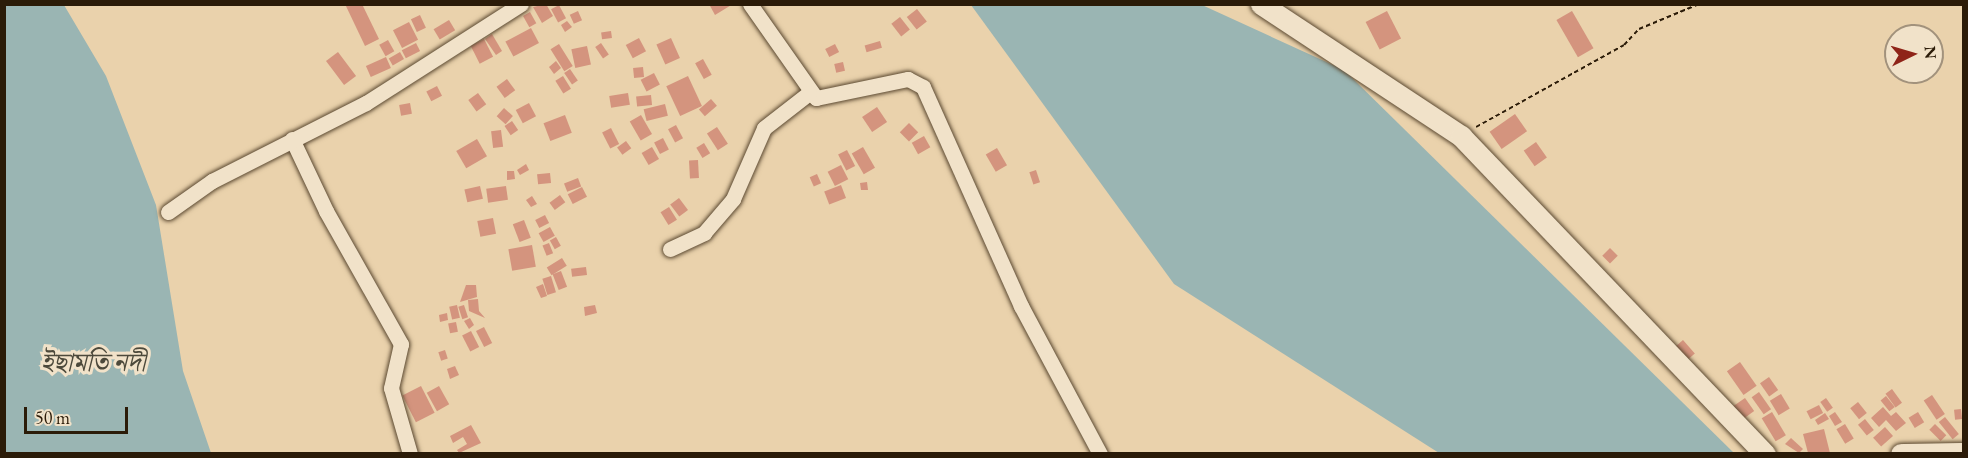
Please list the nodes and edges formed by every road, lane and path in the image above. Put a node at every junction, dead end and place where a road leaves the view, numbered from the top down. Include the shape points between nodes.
1 (521, 4) edge
2 (750, 4) edge
3 (1261, 4) edge
4 (1699, 4) edge
5 (809, 93) junction
6 (1461, 136) junction
7 (292, 139) junction
8 (168, 212) dead end
9 (670, 249) dead end
10 (410, 453) edge
11 (1100, 453) edge
12 (1765, 453) edge
13 (1900, 453) edge
14 (1964, 453) edge

1 - 7 street via 366,103
2 - 5 street
3 - 6 street
4 - 6 path via 1639,29 1624,45 1564,73
5 - 9 street via 764,128 733,199 704,233
5 - 11 street via 825,99 908,79 924,87 1021,306
6 - 12 street
7 - 8 street
7 - 10 street via 326,211 401,344 391,388
13 - 14 street

